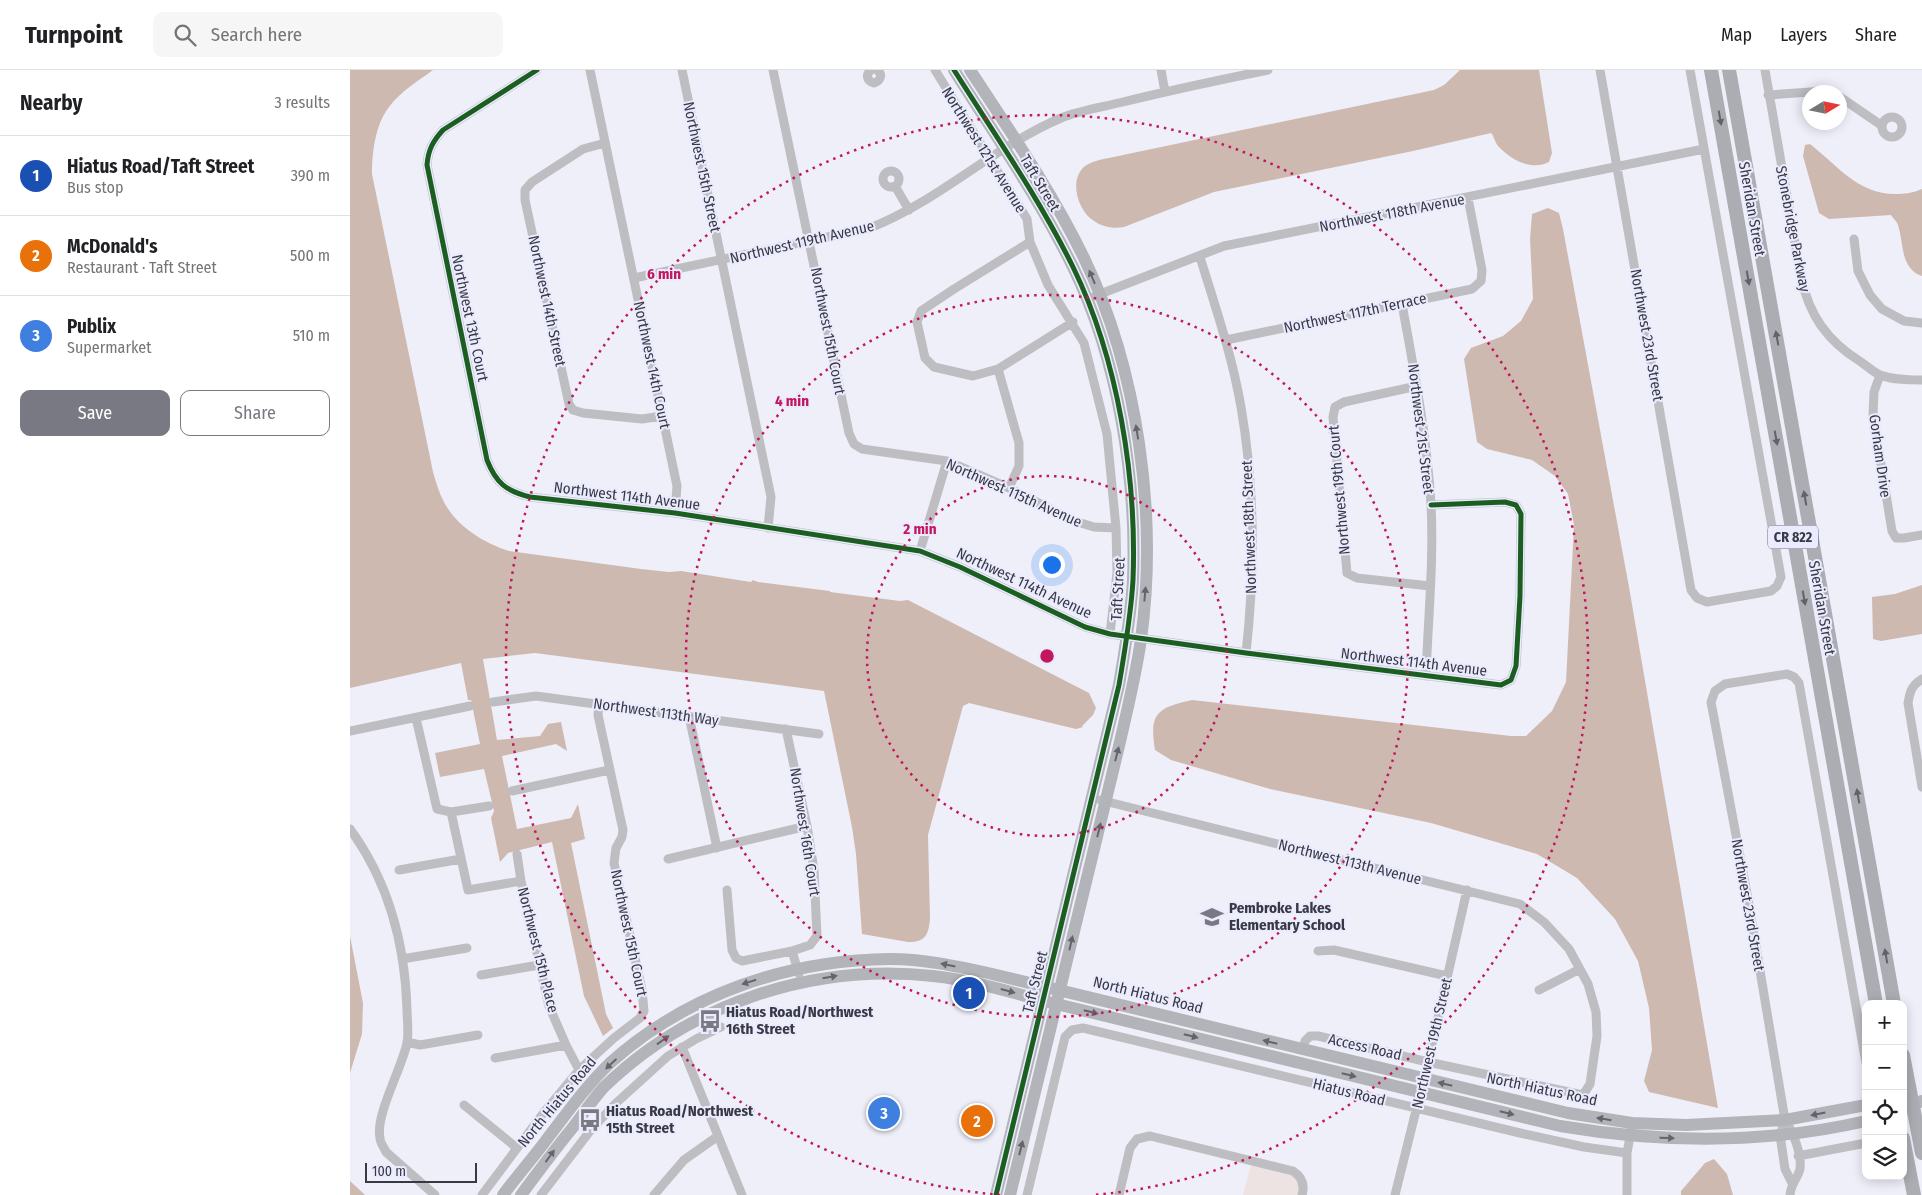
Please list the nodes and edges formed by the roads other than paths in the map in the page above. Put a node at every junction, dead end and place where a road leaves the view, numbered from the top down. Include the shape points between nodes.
1 (537, 70) edge
2 (590, 70) edge
3 (682, 70) edge
4 (773, 70) edge
5 (871, 70) edge
6 (877, 70) edge
7 (935, 70) edge
8 (970, 70) edge
9 (1160, 70) edge
10 (1268, 70) edge
11 (1600, 70) edge
12 (1690, 70) edge
13 (1711, 70) edge
14 (1730, 70) edge
15 (1765, 70) edge
16 (957, 71) edge
17 (1251, 72) edge
18 (1165, 92) junction
19 (1802, 92) edge
20 (1768, 95) junction
21 (1847, 102) edge
22 (1881, 125) dead end
23 (1017, 142) junction
24 (1742, 142) junction
25 (605, 143) junction
26 (1724, 145) junction
27 (1006, 149) junction
28 (1704, 149) junction
29 (991, 158) junction
30 (1618, 168) junction
31 (895, 186) dead end
32 (1468, 198) junction
33 (909, 210) junction
34 (1854, 239) dead end
35 (810, 241) junction
36 (1030, 242) junction
37 (1200, 256) junction
38 (722, 260) junction
39 (634, 278) junction
40 (1100, 295) junction
41 (1087, 299) junction
42 (1402, 304) junction
43 (1073, 322) junction
44 (1922, 323) edge
45 (1226, 340) junction
46 (998, 369) junction
47 (1880, 375) junction
48 (1922, 380) edge
49 (1417, 386) junction
50 (662, 416) junction
51 (854, 444) joint
52 (947, 461) junction
53 (1142, 463) junction
54 (1128, 464) junction
55 (500, 483) joint
56 (1010, 488) junction
57 (1431, 505) junction
58 (675, 513) junction
59 (768, 528) junction
60 (1116, 528) junction
61 (1922, 535) edge
62 (920, 550) junction
63 (1430, 586) junction
64 (1110, 634) junction
65 (1128, 637) junction
66 (1141, 639) junction
67 (1246, 653) junction
68 (1426, 676) junction
69 (1922, 679) edge
70 (493, 702) dead end
71 (599, 704) junction
72 (470, 706) dead end
73 (689, 716) junction
74 (416, 718) junction
75 (786, 729) junction
76 (350, 731) edge
77 (819, 734) dead end
78 (609, 770) junction
79 (1922, 787) edge
80 (512, 791) dead end
81 (1092, 798) junction
82 (1106, 802) junction
83 (489, 806) dead end
84 (451, 812) junction
85 (807, 826) junction
86 (350, 829) edge
87 (717, 848) junction
88 (517, 854) dead end
89 (1078, 856) junction
90 (461, 858) junction
91 (668, 859) dead end
92 (1092, 859) junction
93 (399, 870) dead end
94 (521, 881) junction
95 (727, 890) dead end
96 (1467, 890) junction
97 (467, 948) dead end
98 (792, 951) junction
99 (1318, 951) dead end
100 (402, 959) junction
101 (539, 965) junction
102 (796, 969) junction
103 (1580, 969) junction
104 (481, 975) dead end
105 (1447, 976) junction
106 (802, 982) junction
107 (1047, 987) junction
108 (1539, 990) dead end
109 (1053, 998) junction
110 (1875, 1000) edge
111 (1893, 1000) edge
112 (1147, 1012) junction
113 (1143, 1025) junction
114 (721, 1027) dead end
115 (478, 1035) dead end
116 (407, 1042) junction
117 (566, 1045) junction
118 (1863, 1045) edge
119 (682, 1047) junction
120 (1302, 1050) junction
121 (495, 1058) dead end
122 (1428, 1062) junction
123 (579, 1070) junction
124 (1424, 1079) junction
125 (1907, 1082) edge
126 (566, 1086) junction
127 (1421, 1092) junction
128 (1582, 1095) joint
129 (578, 1098) junction
130 (1910, 1103) edge
131 (1862, 1104) edge
132 (464, 1105) dead end
133 (589, 1105) junction
134 (1417, 1108) junction
135 (1016, 1112) junction
136 (1029, 1116) junction
137 (602, 1118) junction
138 (1785, 1120) junction
139 (1862, 1121) edge
140 (1631, 1129) junction
141 (1794, 1133) junction
142 (1780, 1135) junction
143 (718, 1136) junction
144 (1862, 1144) edge
145 (517, 1148) junction
146 (1627, 1153) junction
147 (1922, 1153) edge
148 (1798, 1156) junction
149 (1907, 1159) edge
150 (1792, 1183) junction
151 (996, 1193) edge
152 (435, 1195) edge
153 (482, 1195) edge
154 (503, 1195) edge
155 (521, 1195) edge
156 (542, 1195) edge
157 (654, 1195) edge
158 (742, 1195) edge
159 (1010, 1195) edge
160 (1027, 1195) edge
161 (1119, 1195) edge
162 (1302, 1195) edge
163 (1395, 1195) edge
164 (1627, 1195) edge
165 (1790, 1195) edge
166 (1914, 1195) edge

1 - 55 street, Northwest 13th Court via 442,130 428,154 428,177 487,460
2 - 25 street, Northwest 14th Court
3 - 38 street, Northwest 15th Street
4 - 35 street, Northwest 15th Court
5 - 6 street via 868,78 874,83 881,77
7 - 29 street, Northwest 121st Avenue
8 - 23 main road, Taft Street
9 - 18 street
10 - 17 street, Northwest 119th Avenue
11 - 30 street, Northwest 23rd Street
12 - 28 street
13 -> 26 main road, Sheridan Street / CR 822
14 - 24 main road, Sheridan Street / CR 822
15 - 20 street, Stonebridge Parkway
16 - 27 main road, Taft Street
17 - 18 street, Northwest 119th Avenue
18 - 23 street, Northwest 119th Avenue via 1062,118
19 - 20 street
20 - 47 street, Stonebridge Parkway via 1805,297 1816,320 1830,338
21 - 22 street
23 - 27 street, Northwest 119th Avenue
40 -> 23 main road, Taft Street via 1064,219
24 - 26 main road
111 -> 24 main road, Sheridan Street / CR 822
25 - 39 street, Northwest 14th Court
25 - 50 street, Northwest 14th Street via 583,150 532,182 525,190 525,200 569,404 573,410 642,419
26 -> 110 main road, Sheridan Street / CR 822
27 - 29 street, Northwest 119th Avenue
27 - 41 main road, Taft Street via 1052,226
28 - 30 street, Northwest 118th Avenue
28 - 30 street, Northwest 23rd Street via 1781,577 1771,591 1708,602 1697,598 1691,590
29 - 33 street, Northwest 119th Avenue
29 - 36 street, Northwest 121st Avenue via 1027,219
30 - 32 street, Northwest 118th Avenue
31 - 33 street
32 - 37 street, Northwest 118th Avenue via 1224,246
32 - 42 street, Northwest 117th Terrace via 1482,270 1481,281 1472,289
33 - 35 street, Northwest 119th Avenue via 870,228
34 - 44 street via 1858,271 1870,295 1882,308 1904,321
35 - 38 street, Northwest 119th Avenue
35 - 51 street, Northwest 15th Court via 849,433
36 - 43 street, Northwest 121st Avenue via 1048,285
36 - 46 street via 922,311 917,322 925,358 934,367 973,376
37 - 40 street, Northwest 118th Avenue
37 - 45 street, Northwest 18th Street
38 - 39 street, Northwest 119th Avenue
38 - 59 street, Northwest 15th Street via 771,496
39 - 50 street, Northwest 14th Court
40 - 41 street, Northwest 118th Avenue
53 -> 40 main road, Taft Street via 1128,386
41 - 54 main road, Taft Street via 1114,390
42 - 45 street, Northwest 117th Terrace
42 - 49 street, Northwest 21st Street
43 - 46 street
43 - 60 street, Northwest 121st Avenue via 1084,342 1107,434
45 - 67 street, Northwest 18th Street via 1241,407 1252,506 1251,612
46 - 56 street via 1019,443 1019,466
47 - 48 street, Stonebridge Parkway
47 - 61 street, Gorham Drive via 1874,392 1873,414 1892,531 1896,538
49 - 57 street, Northwest 21st Street
49 - 63 street, Northwest 19th Court via 1344,402 1335,407 1332,417 1347,573 1357,578
50 - 58 street, Northwest 14th Court via 677,486
51 - 52 street, Northwest 115th Avenue via 862,449
52 - 56 street, Northwest 115th Avenue
52 - 62 street
53 - 54 main road
66 -> 53 main road, Taft Street via 1147,517
54 - 65 main road, Taft Street via 1133,580
55 - 58 street, Northwest 114th Avenue via 512,493 530,497
56 - 60 street, Northwest 115th Avenue via 1074,521 1094,527
57 - 63 street, Northwest 21st Street
57 - 68 street, Northwest 114th Avenue via 1505,502 1516,505 1521,514 1520,596 1516,666 1511,680 1501,685
58 - 59 street, Northwest 114th Avenue
59 - 62 street, Northwest 114th Avenue
60 - 64 street, Northwest 121st Avenue via 1117,572
62 - 64 street, Northwest 114th Avenue via 1085,627
63 - 68 street, Northwest 21st Street
64 - 65 street, Northwest 114th Avenue
65 - 66 street, Northwest 114th Avenue
65 - 81 main road, Taft Street
66 - 67 street, Northwest 114th Avenue
82 -> 66 main road, Taft Street
67 - 68 street, Northwest 114th Avenue
69 - 79 street via 1914,684 1908,703
70 - 71 street, Northwest 113th Way via 536,696
71 - 73 street, Northwest 113th Way
71 - 78 street, Northwest 15th Court via 598,715
72 - 74 street
73 - 75 street, Northwest 113th Way
73 - 87 street
74 - 76 street
74 - 84 street via 437,809
75 - 77 street, Northwest 113th Way
75 - 85 street, Northwest 16th Court
78 - 80 street
78 - 123 street, Northwest 15th Court via 623,830 614,863 644,1007 642,1015
81 - 82 street, Northwest 113th Avenue
81 - 89 main road, Taft Street
92 -> 82 main road, Taft Street
82 - 96 street, Northwest 113th Avenue
83 - 84 street
84 - 90 street
85 - 87 street
85 - 98 street, Northwest 16th Court via 814,870 818,936 810,945
86 - 100 street via 366,852 391,907
87 - 91 street
88 - 94 street, Northwest 15th Place
89 - 92 main road
89 - 107 main road, Taft Street
90 - 93 street
90 - 94 street via 468,890
109 -> 92 main road, Taft Street
94 - 101 street, Northwest 15th Place
95 - 98 street via 732,950 736,958 742,961
96 - 103 street, Northwest 113th Avenue via 1520,904 1544,922 1569,949
96 - 105 street, Northwest 19th Street
97 - 100 street
98 - 102 street
99 - 105 street via 1334,950
100 - 116 street
101 - 104 street
101 - 117 street, Northwest 15th Place via 548,1006
102 - 106 street
107 -> 102 main road, North Hiatus Road via 940,963 892,959
102 -> 129 main road, North Hiatus Road via 737,986 668,1019 609,1064
103 - 108 street
103 - 128 street, Northwest 113th Avenue via 1596,1012 1597,1036 1590,1084
105 - 122 street, Northwest 19th Street
106 -> 109 main road, North Hiatus Road via 852,974 889,973 934,976
133 -> 106 main road, North Hiatus Road via 644,1054 691,1023 741,999
107 - 109 main road, Taft Street
109 - 112 main road, North Hiatus Road
109 -> 113 main road, North Hiatus Road
109 - 135 main road, Taft Street
109 - 136 main road, Taft Street
112 - 113 main road
120 -> 112 main road, North Hiatus Road
113 -> 127 main road, North Hiatus Road
114 - 119 street
115 - 116 street via 420,1045
116 - 152 street via 382,1114 379,1136 386,1152
117 - 121 street
117 - 123 street, Northwest 15th Place
118 - 138 street, Northwest 23rd Street via 1799,683 1787,674 1725,684 1715,691 1711,702
119 - 137 street
119 - 143 street
120 - 122 street, Access Road via 1310,1036 1318,1036
120 - 124 main road, North Hiatus Road
122 - 124 street, Northwest 19th Street
122 - 128 street, Access Road
123 - 126 street
124 - 127 street, Northwest 19th Street
140 -> 124 main road, North Hiatus Road
125 - 130 main road
126 - 129 street
126 - 145 street
127 - 134 street, Northwest 19th Street
127 -> 140 main road, North Hiatus Road via 1560,1126
129 - 133 main road
129 - 154 main road, North Hiatus Road
130 - 147 main road
131 -> 138 main road, North Hiatus Road
132 - 145 street
133 - 137 street
155 -> 133 main road, North Hiatus Road
134 - 146 street, Hiatus Road via 1584,1147
134 - 160 street, Hiatus Road via 1083,1028 1072,1030 1066,1036
134 - 163 street, Northwest 19th Street
135 - 136 main road
135 - 151 main road, Taft Street
159 -> 136 main road, Taft Street
137 - 156 street
138 - 140 main road, North Hiatus Road
138 - 141 street
138 - 142 street
139 - 141 main road, North Hiatus Road
140 -> 142 main road, North Hiatus Road via 1666,1138 1733,1139
140 - 146 street
141 - 142 main road, North Hiatus Road
141 - 148 street
142 - 150 street via 1785,1169
143 - 157 street via 684,1160
143 - 158 street
144 - 148 street
145 - 153 street
146 - 164 street
148 - 150 street via 1800,1170
149 - 166 main road
150 - 165 street
151 - 159 main road
161 - 162 street via 1130,1148 1137,1139 1150,1136 1294,1171 1304,1188

